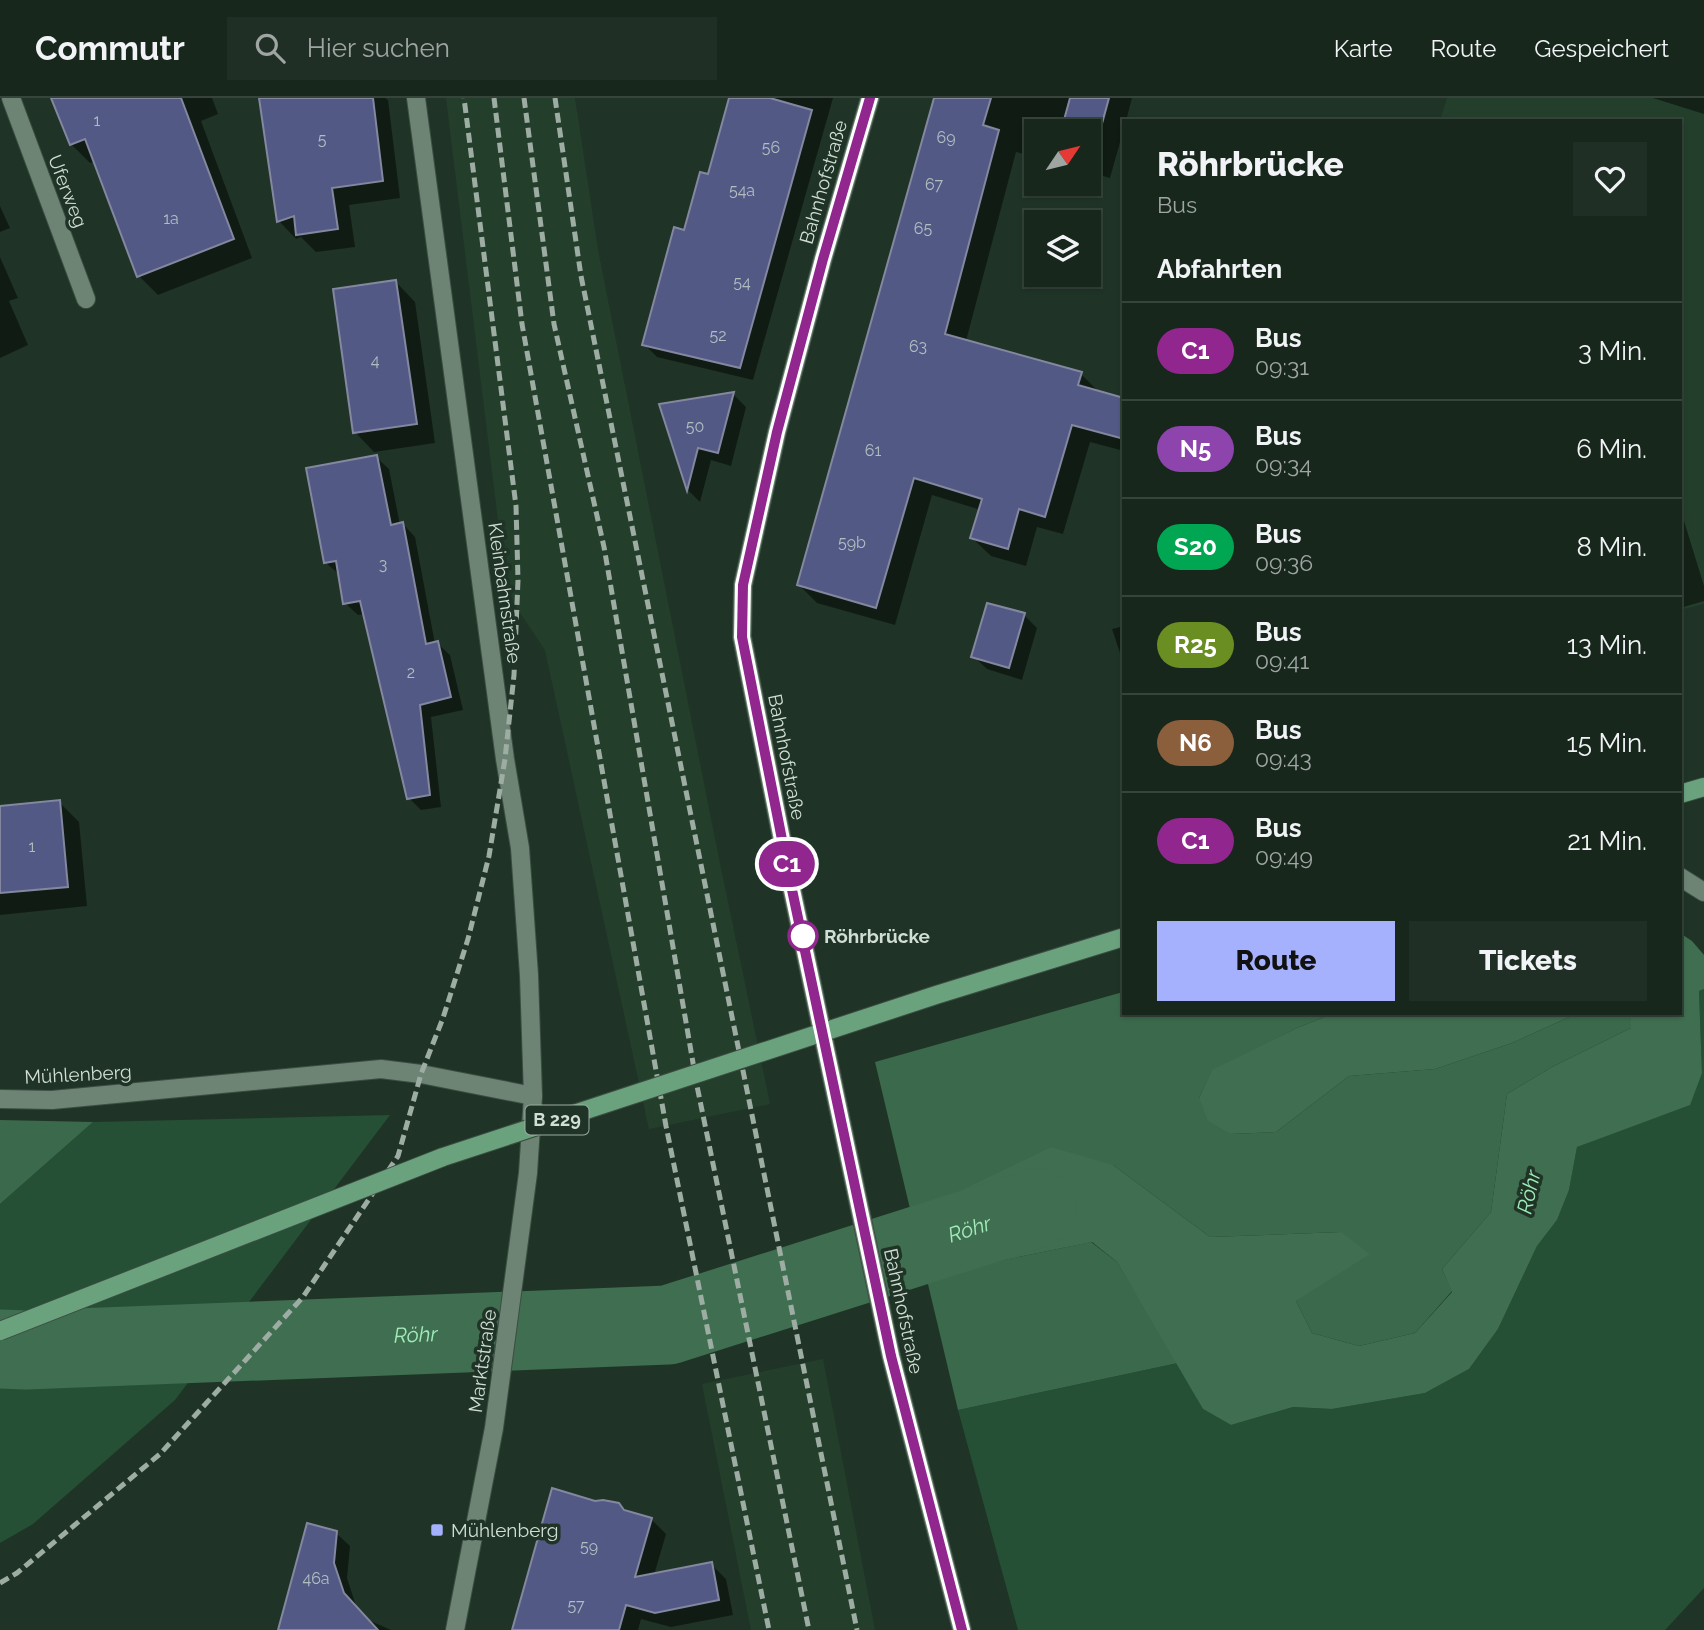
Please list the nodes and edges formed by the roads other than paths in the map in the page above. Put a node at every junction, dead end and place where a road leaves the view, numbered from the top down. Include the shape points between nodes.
1 (11, 98) edge
2 (416, 98) edge
3 (870, 98) edge
4 (86, 299) dead end
5 (1704, 787) edge
6 (1682, 793) edge
7 (1682, 878) edge
8 (1704, 892) edge
9 (1122, 938) edge
10 (533, 1096) junction
11 (0, 1099) edge
12 (0, 1331) edge
13 (455, 1630) edge
14 (961, 1630) edge

1 - 4 street, Uferweg
2 - 10 street, Kleinbahnstraße via 520,848
3 - 14 street, Bahnhofstraße via 781,419 743,585 742,637 891,1356
5 - 6 main road
7 - 8 street
9 - 12 main road, B 229, bridge via 443,1157
10 - 11 street, Mühlenberg via 381,1069 52,1100
10 - 13 street, Marktstraße via 528,1173 494,1428

